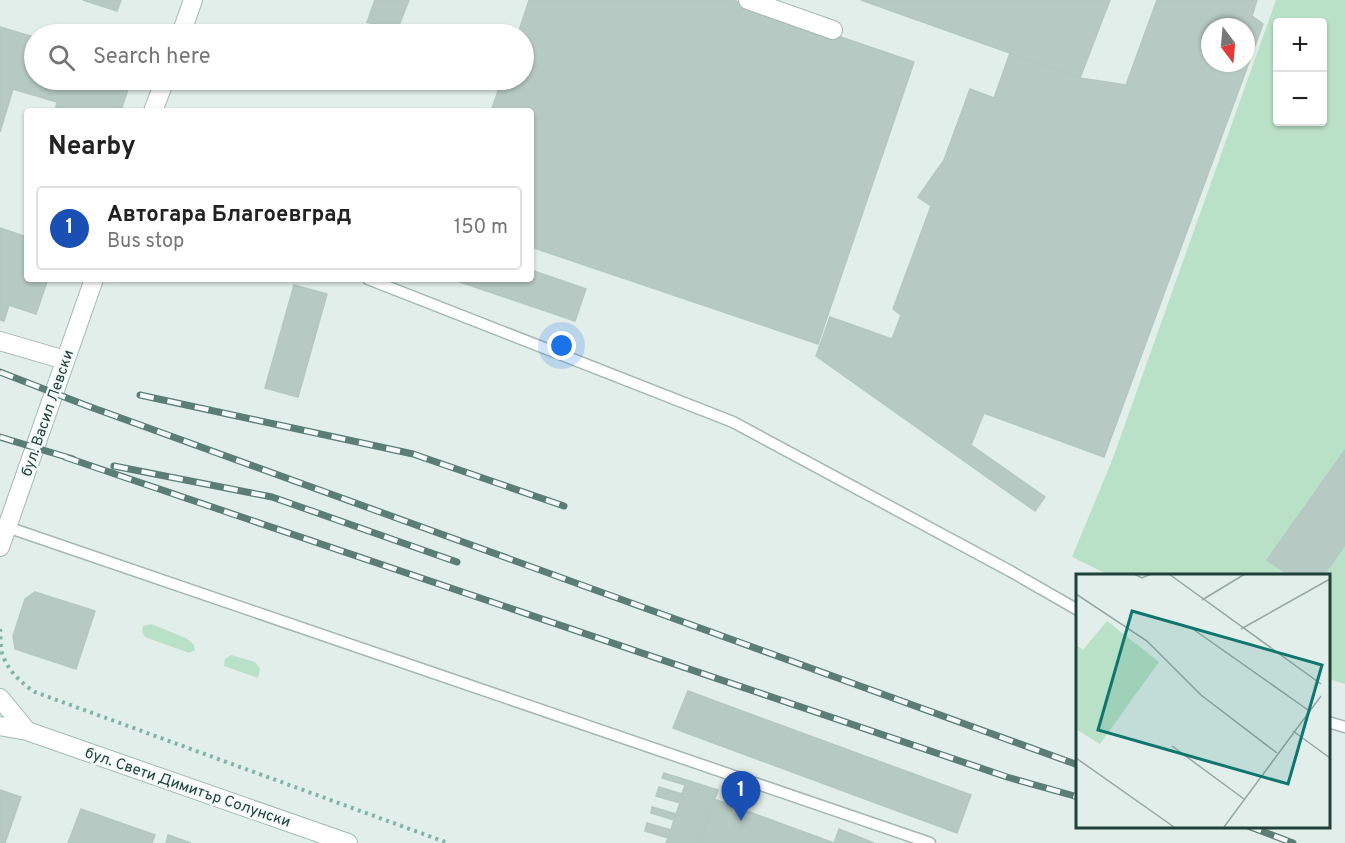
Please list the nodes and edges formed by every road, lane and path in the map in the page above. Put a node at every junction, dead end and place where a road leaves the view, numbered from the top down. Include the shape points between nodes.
1 (194, 0) edge
2 (748, 0) edge
3 (185, 24) edge
4 (833, 30) dead end
5 (161, 90) edge
6 (154, 108) edge
7 (93, 282) edge
8 (377, 282) edge
9 (0, 341) edge
10 (65, 360) junction
11 (7, 527) junction
12 (0, 546) edge
13 (1076, 609) edge
14 (0, 629) edge
15 (0, 698) edge
16 (6, 722) edge
17 (1330, 722) edge
18 (1345, 728) edge
19 (348, 843) edge
20 (448, 843) edge
21 (930, 843) edge

1 - 3 street
2 - 4 street
5 - 6 street
7 - 10 street, бул. Васил Левски
8 - 13 lane via 733,422
9 - 10 street
10 - 11 street, бул. Васил Левски
11 - 12 street, бул. Васил Левски
11 - 21 lane
14 - 20 path via 8,668 24,688
15 - 16 street, бул. Свети Димитър Солунски
16 - 19 street, бул. Свети Димитър Солунски
17 - 18 lane

